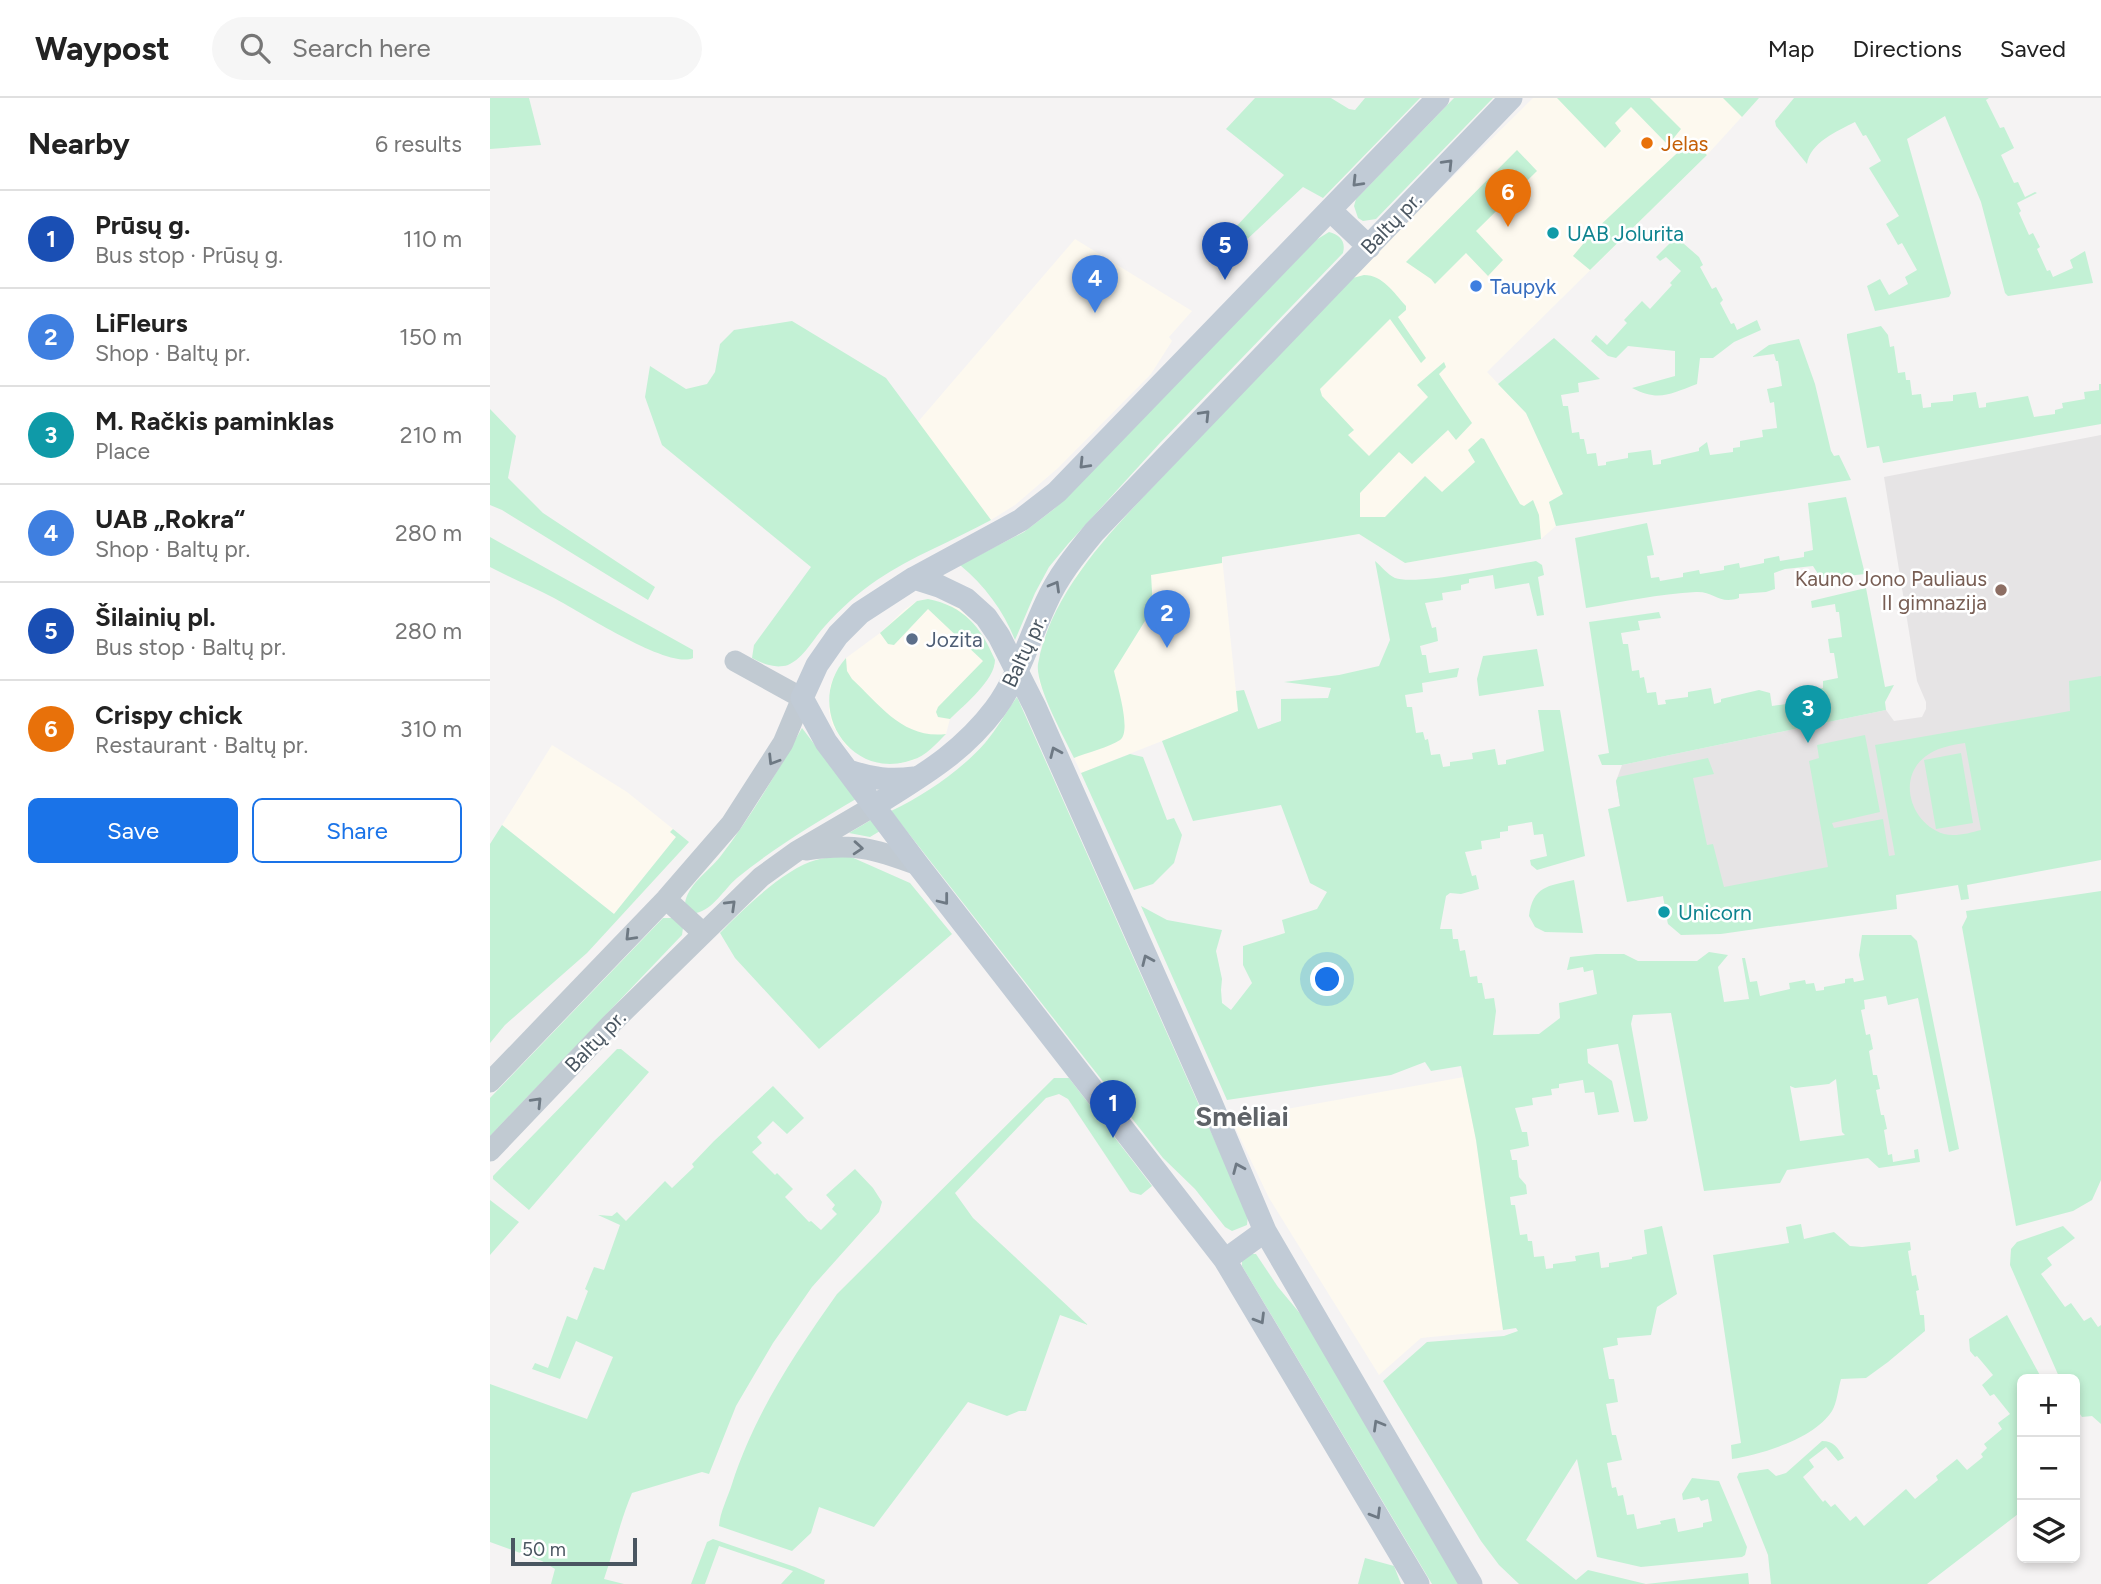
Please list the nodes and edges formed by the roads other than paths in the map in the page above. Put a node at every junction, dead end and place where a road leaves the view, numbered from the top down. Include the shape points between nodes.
1 (1438, 98) edge
2 (1511, 98) edge
3 (1330, 210) junction
4 (1369, 247) junction
5 (914, 578) junction
6 (735, 661) dead end
7 (1016, 670) junction
8 (802, 698) junction
9 (849, 771) junction
10 (917, 778) junction
11 (874, 806) junction
12 (797, 851) junction
13 (918, 865) junction
14 (666, 899) junction
15 (702, 933) junction
16 (490, 1082) edge
17 (490, 1151) edge
18 (1265, 1231) junction
19 (1225, 1260) junction
20 (1450, 1547) junction
21 (1418, 1584) edge
22 (1471, 1584) edge
23 (1491, 1584) edge

1 -> 3 main road
4 -> 2 main road, Baltų pr.
3 - 4 main road
3 -> 5 main road via 1057,492 1021,520
7 -> 4 main road, Baltų pr. via 1047,600 1069,562 1094,532
5 - 7 main road via 966,599 986,617
5 - 8 main road via 860,613 838,635
6 - 8 street
7 - 10 main road, Baltų pr. via 980,727 952,755
18 -> 7 main road
8 - 9 main road via 826,742
8 -> 14 street via 783,743 748,800
9 - 10 main road via 882,780
9 - 11 main road
10 - 11 main road, Baltų pr.
11 - 12 street, Baltų pr.
11 - 13 main road
12 -> 13 street via 867,848
15 -> 12 street, Baltų pr. via 761,877
13 -> 19 main road
14 - 15 street
14 -> 16 street
17 -> 15 street, Baltų pr.
18 - 19 main road
20 -> 18 main road
19 -> 21 main road
20 - 22 main road
20 - 23 main road

